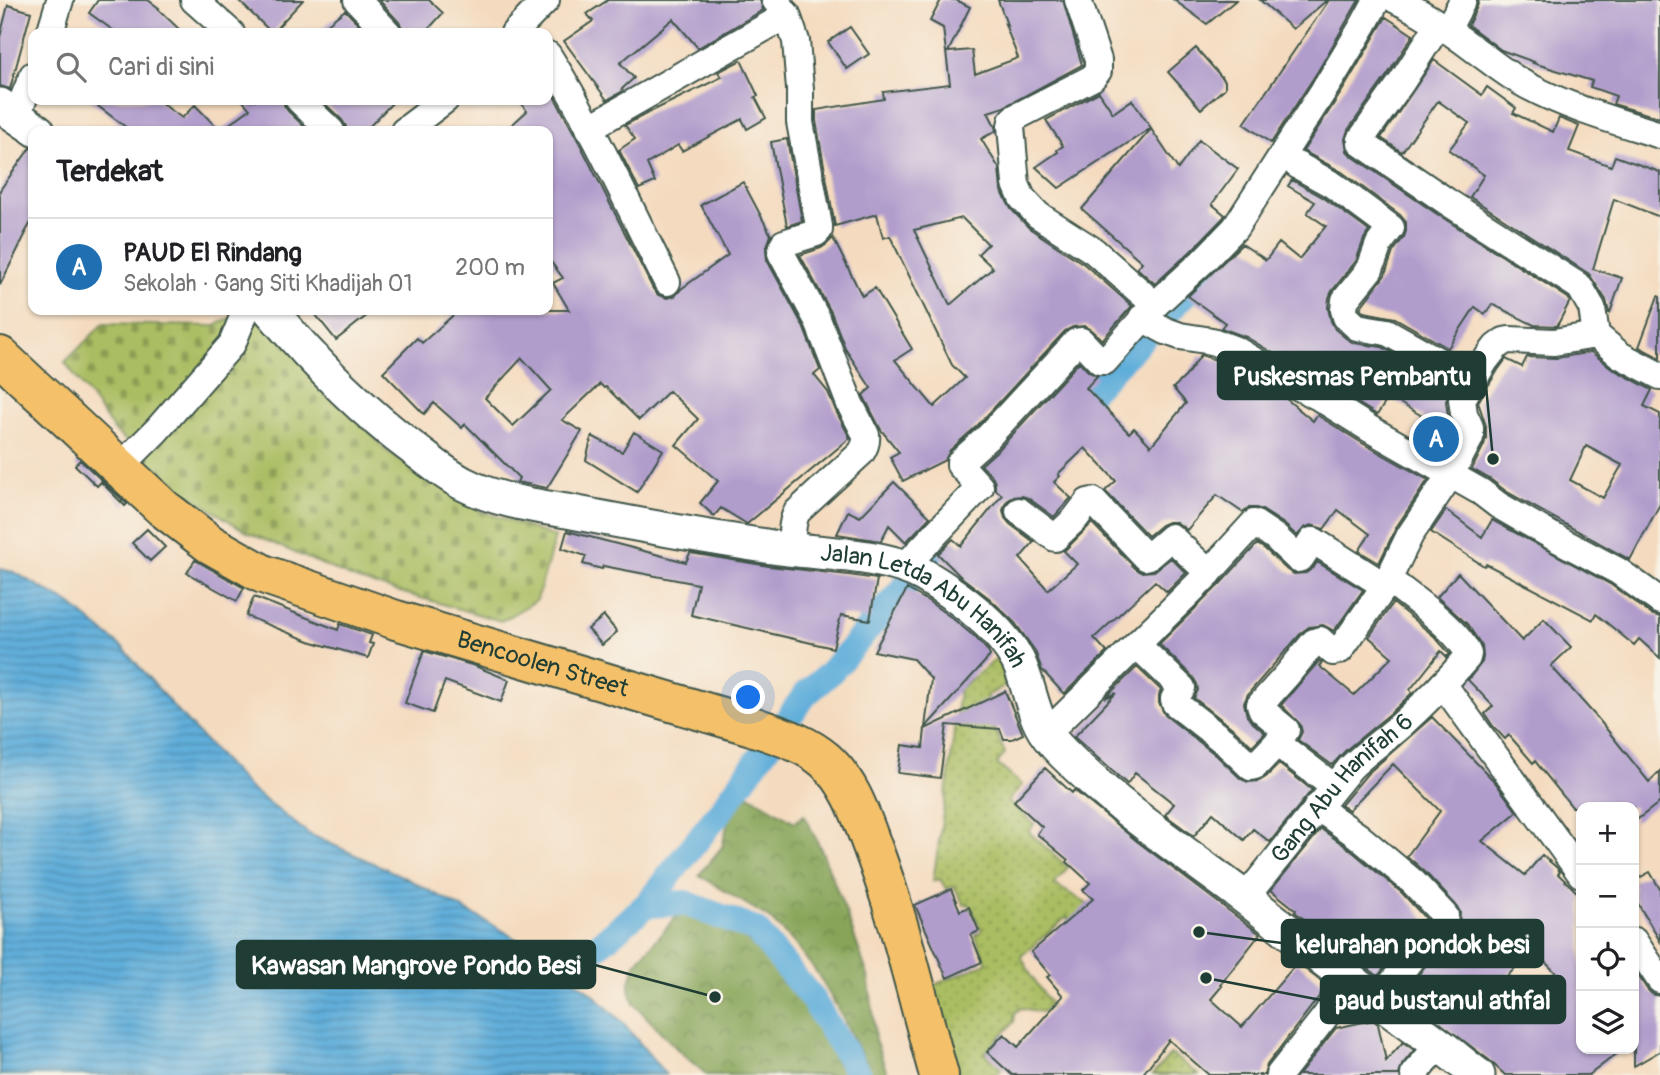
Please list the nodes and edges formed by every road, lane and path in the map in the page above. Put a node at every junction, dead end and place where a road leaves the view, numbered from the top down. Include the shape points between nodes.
1 (60, 0) edge
2 (194, 0) edge
3 (356, 0) edge
4 (545, 0) edge
5 (1078, 0) edge
6 (1377, 0) edge
7 (1396, 0) edge
8 (781, 8) edge
9 (1450, 20) edge
10 (52, 28) edge
11 (225, 28) edge
12 (383, 28) edge
13 (526, 28) edge
14 (553, 63) edge
15 (28, 86) edge
16 (304, 105) edge
17 (438, 105) edge
18 (14, 115) edge
19 (326, 126) edge
20 (411, 126) edge
21 (589, 128) junction
22 (1660, 135) edge
23 (1297, 165) dead end
24 (667, 282) dead end
25 (244, 315) edge
26 (274, 315) edge
27 (1152, 318) junction
28 (1596, 335) junction
29 (0, 356) edge
30 (1660, 376) edge
31 (1471, 382) junction
32 (120, 467) junction
33 (1451, 474) junction
34 (1018, 511) dead end
35 (791, 550) junction
36 (915, 570) junction
37 (1209, 573) junction
38 (1386, 583) junction
39 (1660, 601) edge
40 (1137, 645) junction
41 (1443, 684) junction
42 (1046, 733) junction
43 (1277, 743) junction
44 (1326, 797) junction
45 (1576, 867) edge
46 (1245, 898) junction
47 (1639, 949) edge
48 (1351, 981) junction
49 (1660, 981) edge
50 (1379, 1000) junction
51 (1439, 1044) junction
52 (939, 1075) edge
53 (1279, 1075) edge
54 (1414, 1075) edge
55 (1478, 1075) edge

1 - 10 street
2 - 11 street
3 - 12 street
4 - 13 street
5 - 27 street via 1098,71 1014,119 1016,184 1038,215 1094,251
6 - 27 street via 1236,228
7 - 9 street
8 - 21 street
8 - 35 street via 796,41 800,122 819,230 784,243 780,253 817,319 866,440 861,453 797,512
9 - 22 street via 1498,68 1528,87
9 - 28 street via 1361,143 1580,287 1592,308
14 - 21 street
15 - 18 street
16 - 19 street
17 - 20 street
21 - 24 street
23 - 31 street via 1391,228 1370,269 1345,300 1346,317 1357,327 1387,332
25 - 32 street via 232,344
26 - 35 street, Jalan Letda Abu Hanifah via 388,430 463,484 530,504
27 - 33 street via 1181,336 1238,351
27 - 36 street via 1103,361 1077,340 988,438 960,462 980,487
28 - 30 street via 1620,355
28 - 31 street via 1554,342 1504,341
29 - 32 main road, Bencoolen Street
31 - 33 street via 1462,403 1470,438
32 - 52 main road, Bencoolen Street via 210,544 263,575 396,620 752,726 802,744 822,758 846,784 858,809 896,912
33 - 38 street
33 - 39 street via 1618,571
34 - 37 street via 1055,538 1093,501 1146,557 1171,537
35 - 36 street, Jalan Letda Abu Hanifah via 869,558
36 - 42 street, Jalan Letda Abu Hanifah via 969,606 1011,649
37 - 38 street, Gang Abu Hanifah 6 via 1254,523 1298,559 1314,541
37 - 40 street
38 - 41 street, Gang Abu Hanifah 6 via 1441,623 1466,649 1467,658
38 - 43 street via 1340,650 1334,653 1320,639 1314,642 1262,703 1260,709 1286,730
40 - 42 street
40 - 43 street via 1182,688 1174,702 1251,767
41 - 44 street, Gang Abu Hanifah 6 via 1368,750
41 - 45 street
42 - 46 street, Jalan Letda Abu Hanifah via 1114,799
43 - 44 street
44 - 46 street, Gang Abu Hanifah 6
44 - 50 street via 1358,836 1445,916
46 - 48 street, Jalan Letda Abu Hanifah
47 - 49 street
48 - 50 street, Jalan Letda Abu Hanifah
48 - 53 street
50 - 51 street, Jalan Letda Abu Hanifah
51 - 54 street
51 - 55 street, Jalan Letda Abu Hanifah

